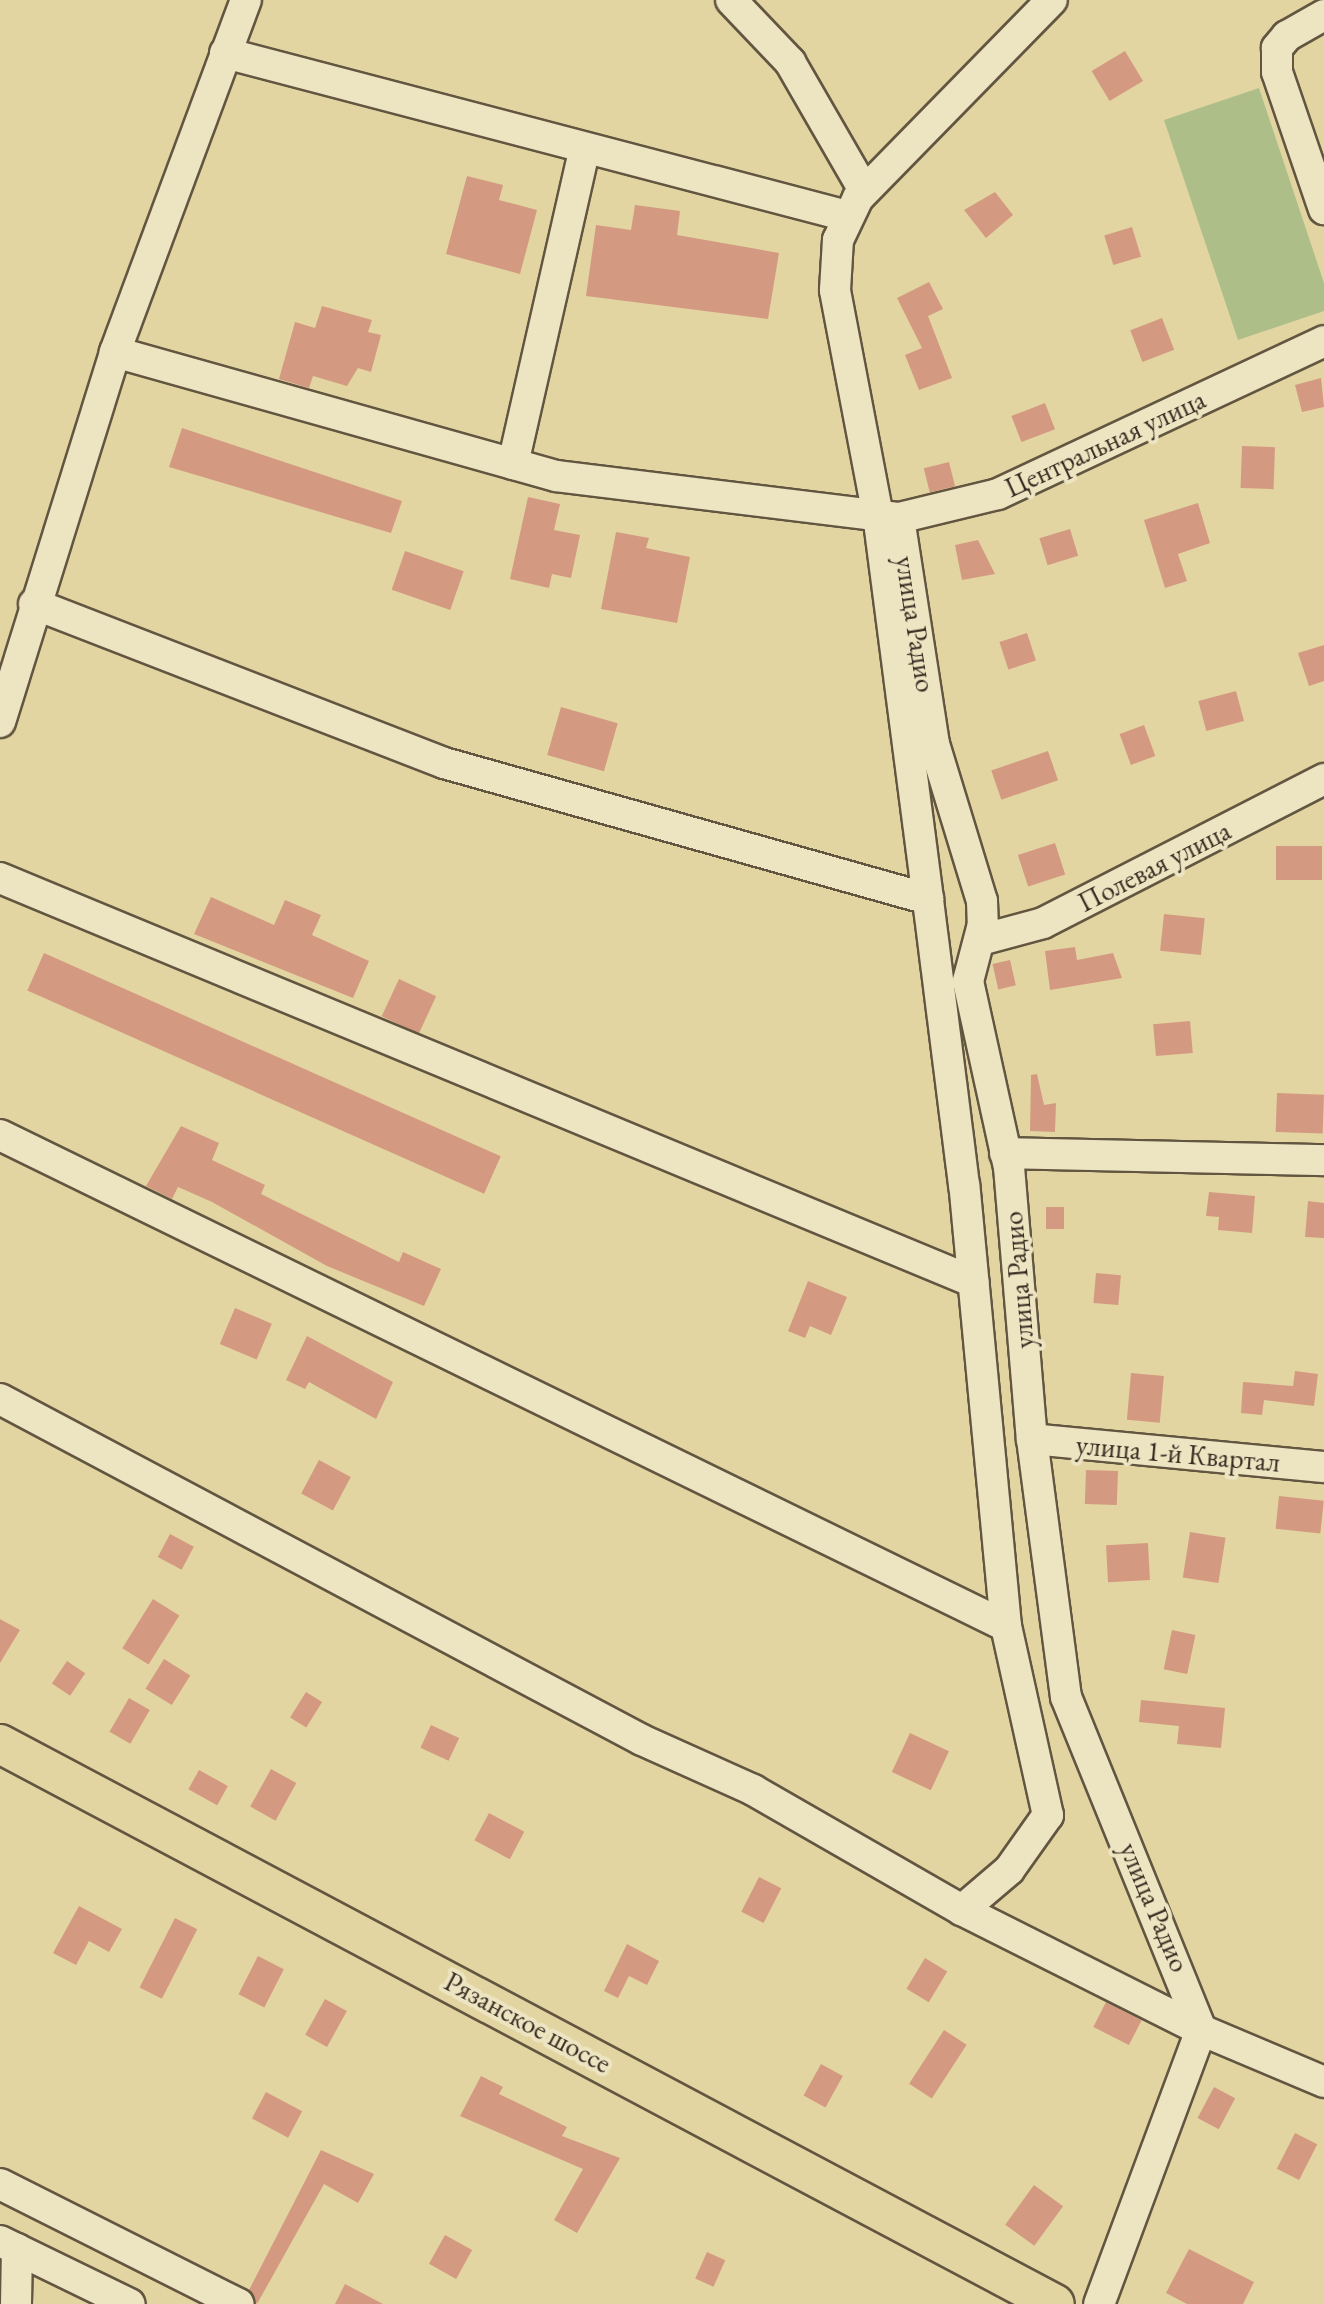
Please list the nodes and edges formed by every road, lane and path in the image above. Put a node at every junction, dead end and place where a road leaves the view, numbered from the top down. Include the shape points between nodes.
1 (246, 0) edge
2 (731, 0) edge
3 (1052, 0) edge
4 (1324, 15) edge
5 (225, 53) junction
6 (585, 148) junction
7 (864, 190) junction
8 (1324, 209) edge
9 (847, 216) junction
10 (1324, 341) edge
11 (115, 352) junction
12 (513, 464) junction
13 (888, 517) junction
14 (34, 604) junction
15 (0, 722) edge
16 (1324, 779) edge
17 (0, 878) edge
18 (928, 899) junction
19 (980, 940) junction
20 (0, 1135) edge
21 (1005, 1153) junction
22 (1324, 1160) edge
23 (974, 1282) junction
24 (0, 1399) edge
25 (1032, 1439) junction
26 (1324, 1467) edge
27 (1006, 1626) junction
28 (0, 1744) edge
29 (0, 1767) edge
30 (962, 1910) junction
31 (1201, 2030) junction
32 (1324, 2082) edge
33 (0, 2184) edge
34 (9, 2245) edge
35 (16, 2304) edge
36 (130, 2304) edge
37 (239, 2304) edge
38 (1002, 2304) edge
39 (1055, 2304) edge
40 (1099, 2304) edge

1 - 5 street
2 - 7 street via 790,62
3 - 7 street
4 - 8 street via 1287,36 1277,48 1277,72
5 - 6 street
5 - 11 street
6 - 9 street
6 - 12 street
7 - 9 street
9 - 13 street via 835,290
10 - 13 street, Центральная улица via 998,494
11 - 12 street
11 - 14 street
12 - 13 street via 556,476
13 - 18 street
13 - 19 street, улица Радио via 934,744 982,901
14 - 15 street
14 - 18 street via 444,763
16 - 19 street, Полевая улица via 1043,923
17 - 23 street
18 - 23 street
19 - 21 street, улица Радио via 968,981
20 - 27 street
21 - 22 street via 1191,1152
21 - 25 street, улица Радио
23 - 27 street
24 - 30 street via 642,1740 753,1790
25 - 26 street, улица 1-й Квартал
25 - 31 street, улица Радио via 1066,1697
27 - 30 street via 1048,1815 1009,1870
28 - 39 main road, Рязанское шоссе
29 - 38 main road, Рязанское шоссе
30 - 31 street
31 - 32 street
31 - 40 street
33 - 37 street
34 - 35 street
34 - 36 street

